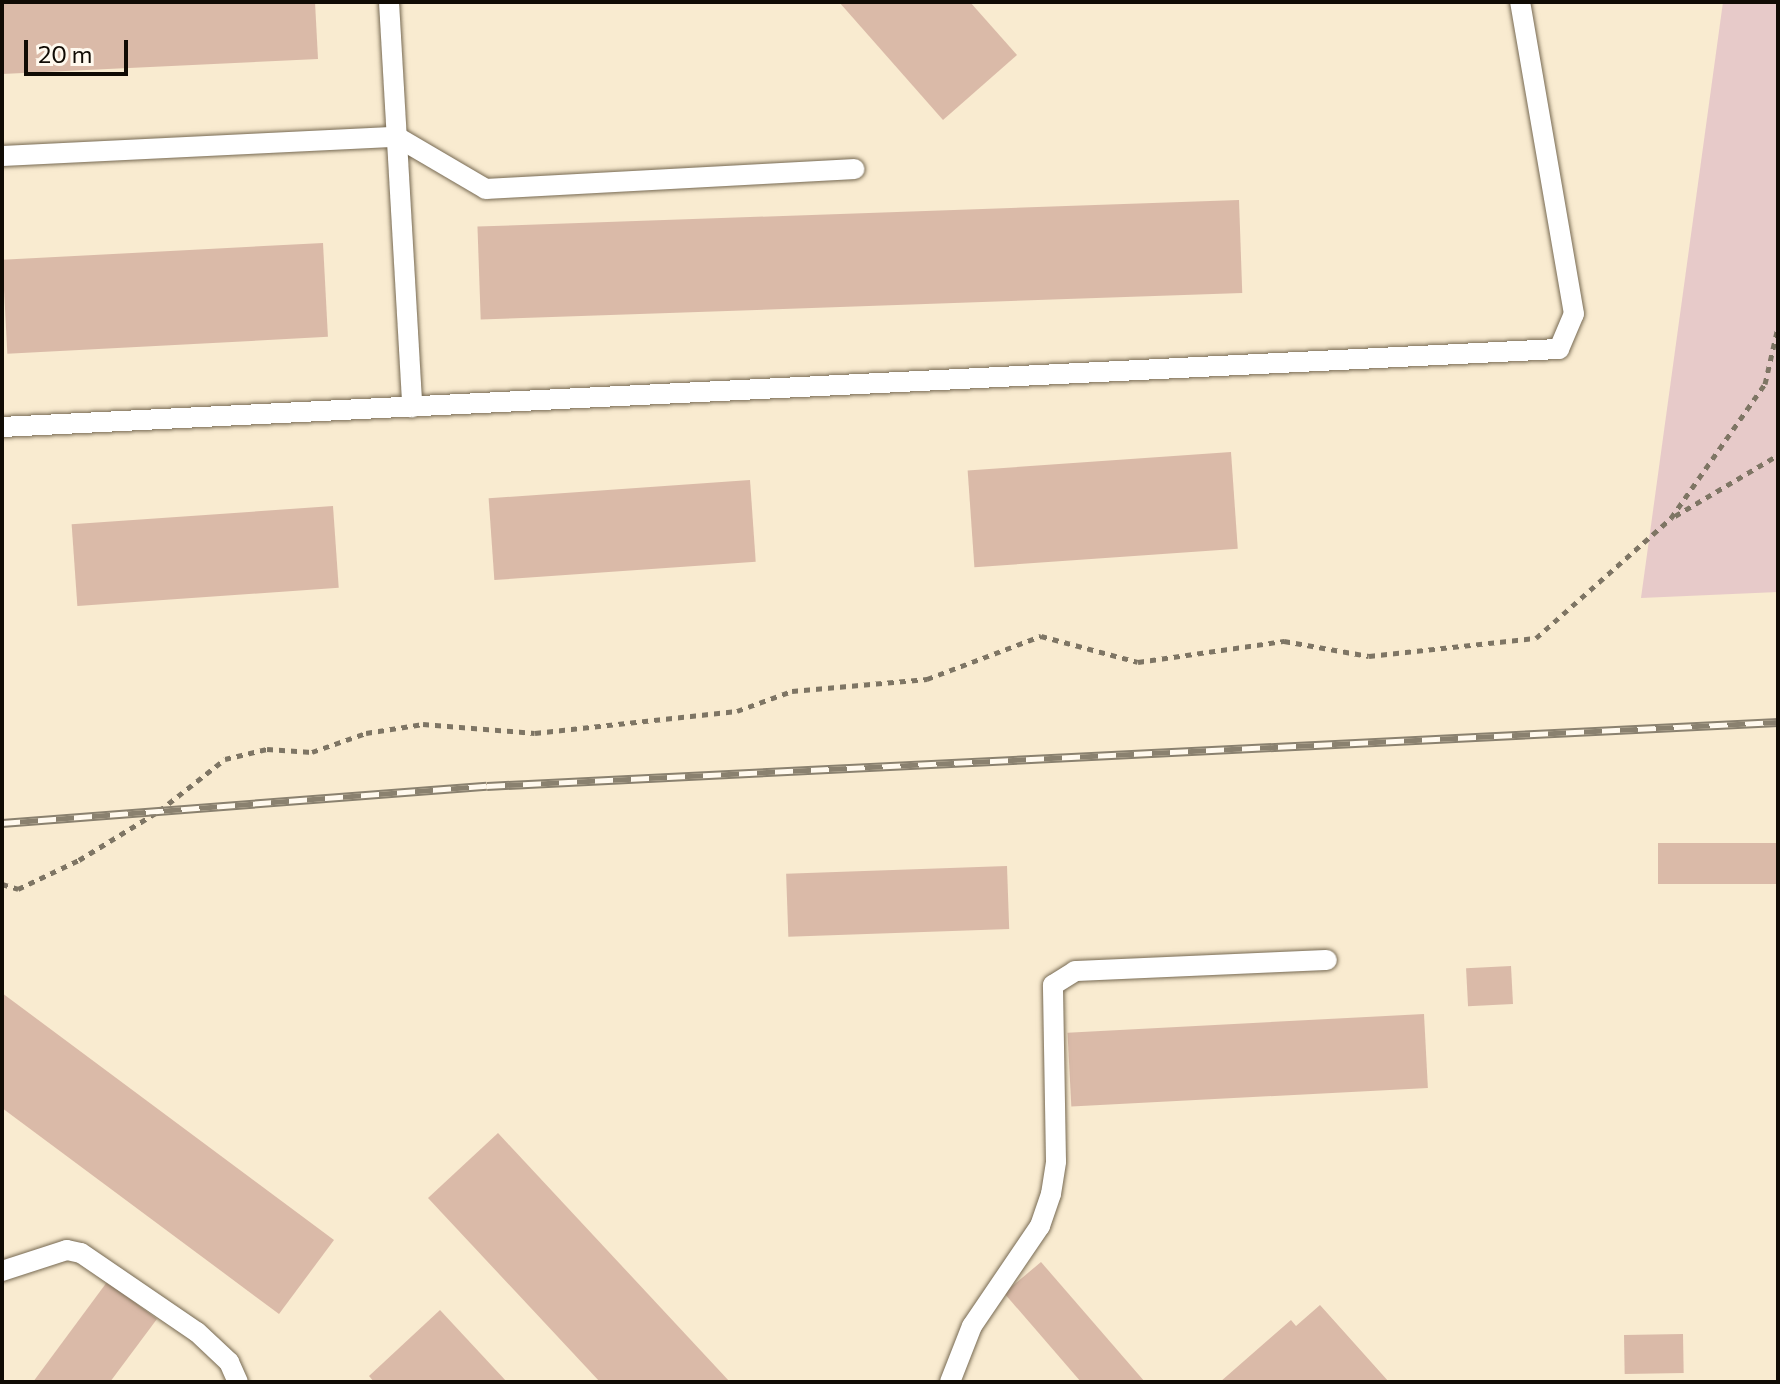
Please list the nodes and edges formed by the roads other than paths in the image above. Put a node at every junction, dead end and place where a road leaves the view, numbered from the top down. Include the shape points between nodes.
1 (389, 2) edge
2 (1520, 2) edge
3 (397, 137) junction
4 (2, 156) edge
5 (854, 169) dead end
6 (412, 407) junction
7 (2, 427) edge
8 (1327, 960) dead end
9 (2, 1271) edge
10 (238, 1382) edge
11 (950, 1382) edge

1 - 3 lane
2 - 6 lane via 1574,314 1559,349
3 - 4 lane
3 - 5 lane via 486,189
3 - 6 lane
6 - 7 lane
8 - 11 lane via 1075,971 1053,985 1056,1161 1051,1194 1040,1226 972,1326
9 - 10 lane via 52,1254 81,1253 197,1332 229,1362

